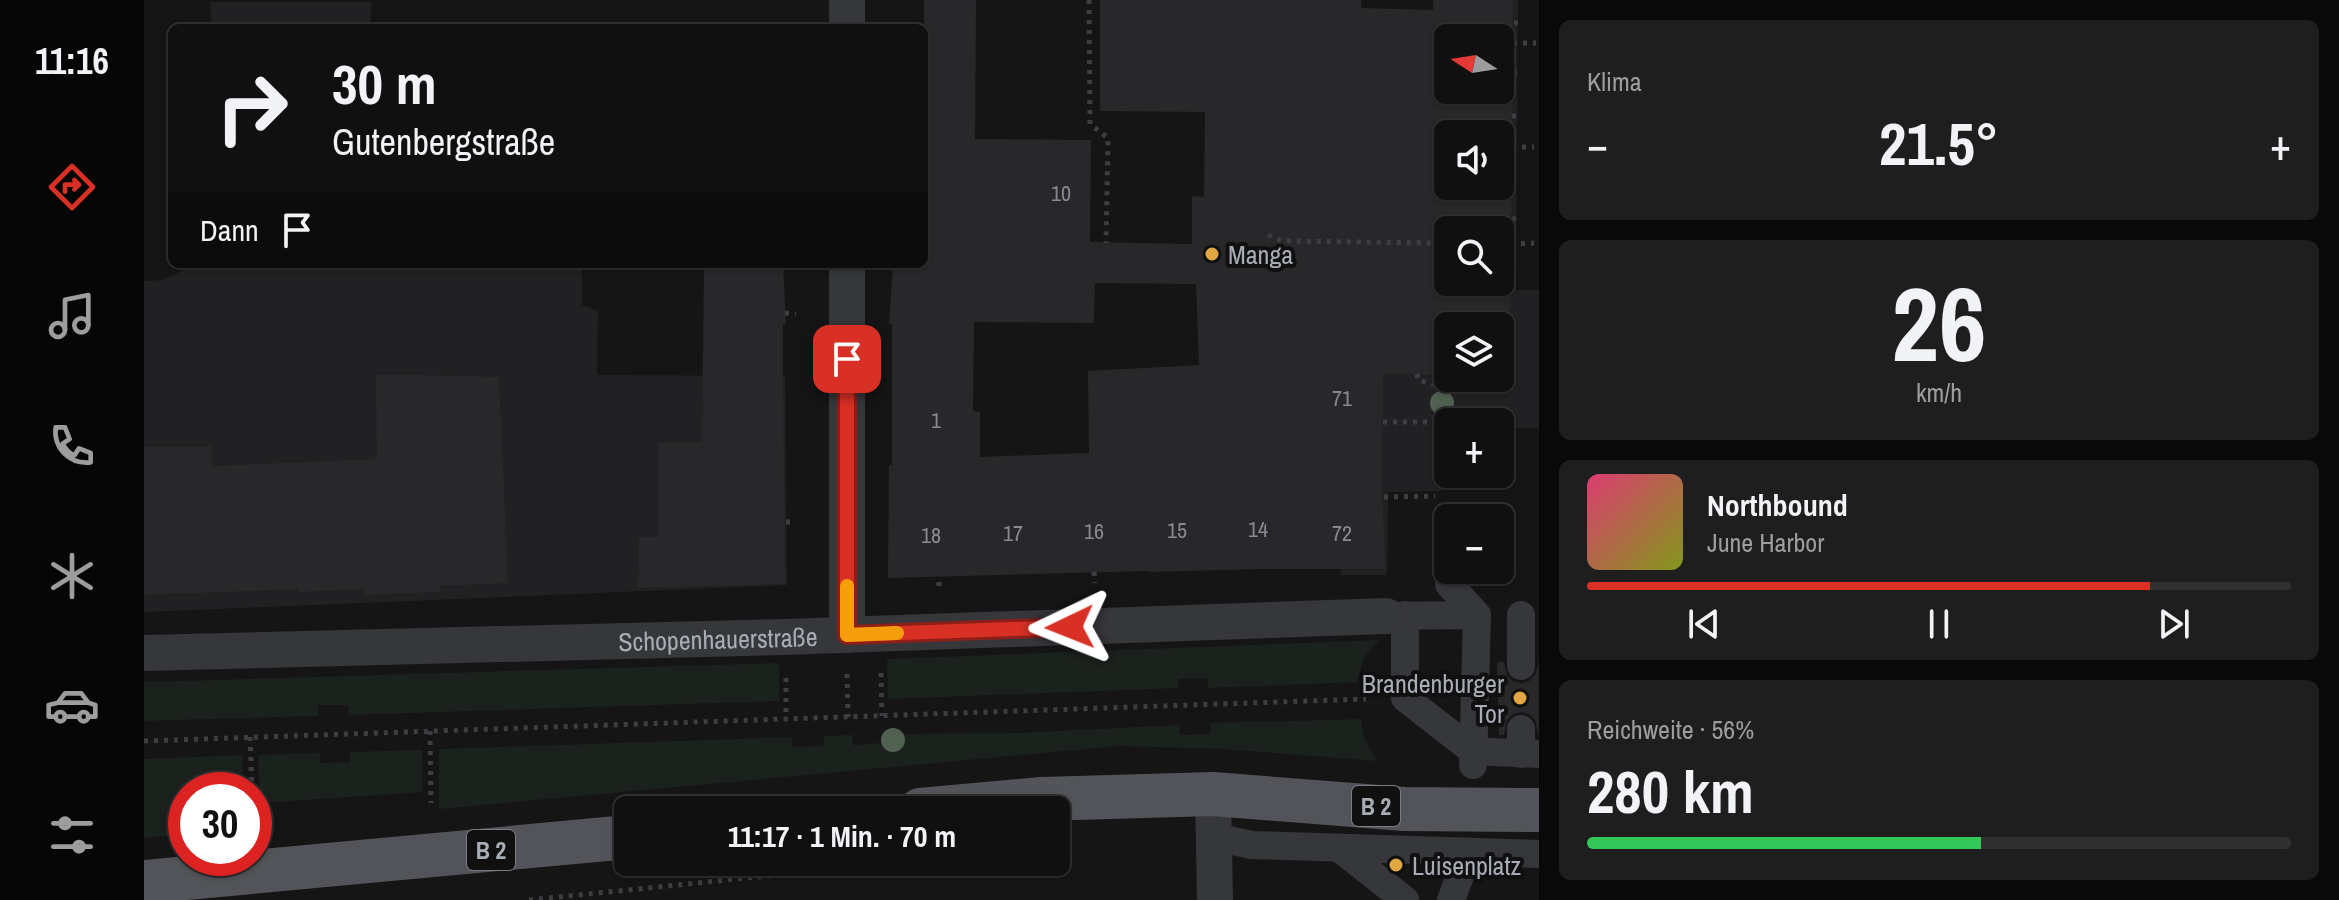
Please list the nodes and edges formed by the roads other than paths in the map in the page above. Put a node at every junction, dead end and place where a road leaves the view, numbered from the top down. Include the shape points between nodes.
1 (847, 0) edge
2 (847, 24) edge
3 (847, 268) edge
4 (1449, 584) dead end
5 (1477, 615) junction
6 (1521, 615) dead end
7 (1396, 616) junction
8 (847, 635) junction
9 (144, 653) edge
10 (1521, 666) dead end
11 (1527, 746) edge
12 (1473, 761) junction
13 (1213, 794) junction
14 (1070, 798) edge
15 (1539, 810) edge
16 (1214, 837) junction
17 (614, 838) edge
18 (1339, 848) junction
19 (1469, 852) junction
20 (1539, 854) edge
21 (144, 882) edge
22 (1215, 900) edge
23 (1405, 900) edge
24 (1451, 900) edge

1 - 2 street
3 - 8 street
4 - 5 street
5 - 7 street
5 - 12 street
6 - 10 street
7 - 8 street, Schopenhauerstraße
7 - 12 street via 1405,698
8 - 9 street, Schopenhauerstraße
11 - 12 street
13 - 14 main road, B 2
13 - 15 main road, B 2 via 1404,809
13 - 16 street
16 - 18 street via 1252,845
16 - 22 street
17 - 21 main road, B 2
18 - 19 street
18 - 23 street
19 - 20 street
19 - 24 street

